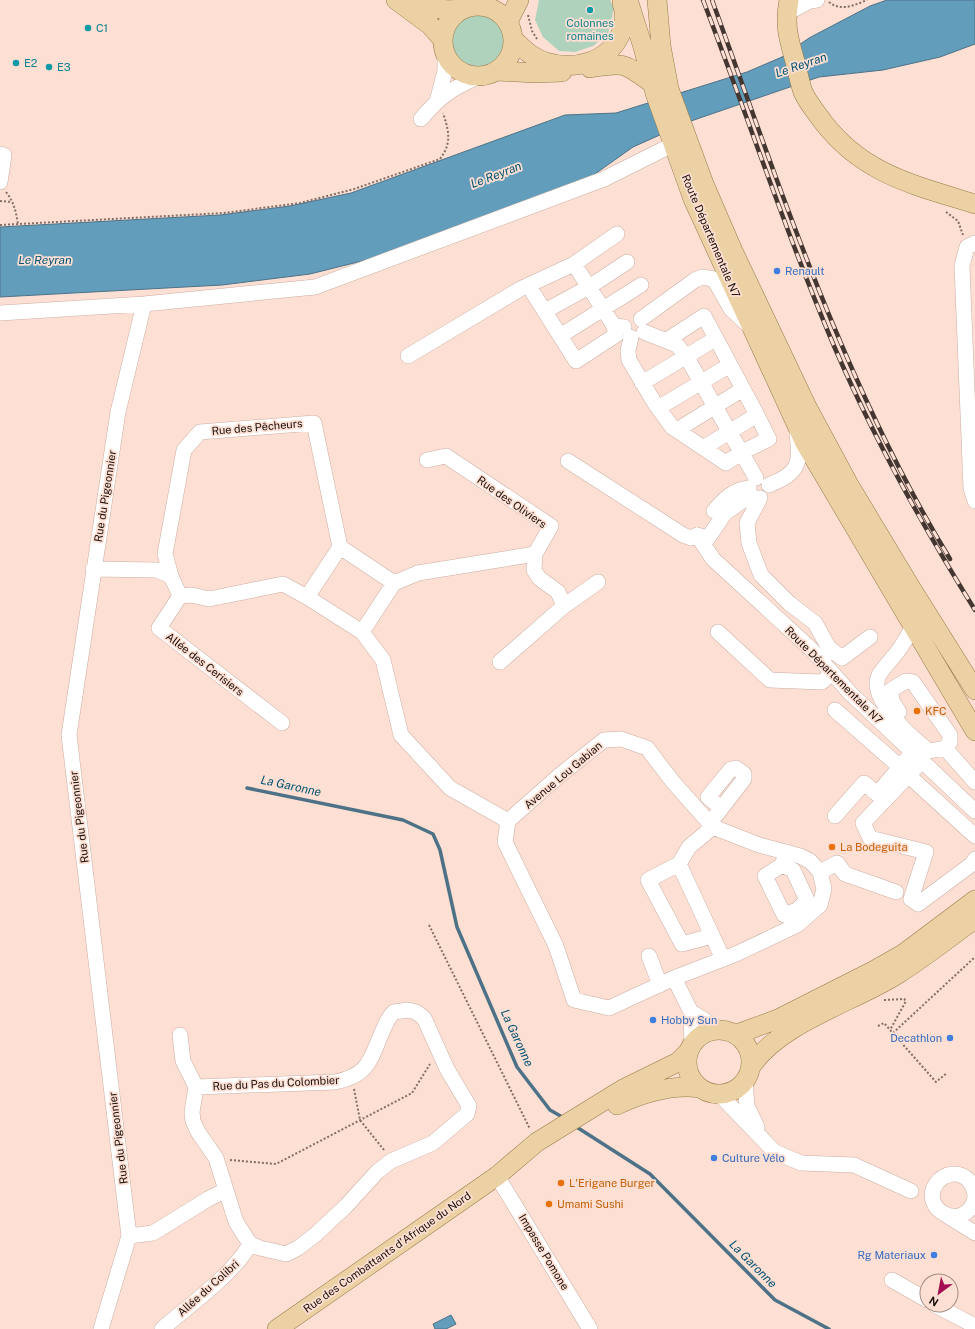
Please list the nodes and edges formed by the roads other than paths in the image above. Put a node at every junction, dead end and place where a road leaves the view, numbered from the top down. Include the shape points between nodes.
1 (621, 0) edge
2 (628, 0) edge
3 (636, 0) edge
4 (657, 0) edge
5 (817, 0) edge
6 (823, 0) edge
7 (827, 0) edge
8 (400, 2) edge
9 (488, 3) edge
10 (794, 3) edge
11 (524, 4) edge
12 (462, 9) junction
13 (511, 31) junction
14 (444, 47) junction
15 (488, 74) junction
16 (659, 89) junction
17 (438, 98) junction
18 (421, 119) dead end
19 (675, 138) junction
20 (0, 154) edge
21 (2, 186) edge
22 (975, 204) edge
23 (617, 234) dead end
24 (971, 245) edge
25 (628, 262) dead end
26 (574, 264) junction
27 (528, 285) junction
28 (641, 285) dead end
29 (589, 287) junction
30 (144, 304) junction
31 (604, 310) junction
32 (544, 311) junction
33 (0, 313) edge
34 (750, 327) junction
35 (631, 328) junction
36 (560, 336) junction
37 (716, 339) junction
38 (667, 340) junction
39 (408, 356) dead end
40 (686, 356) junction
41 (730, 365) junction
42 (702, 382) junction
43 (642, 383) junction
44 (744, 389) junction
45 (716, 406) junction
46 (658, 408) junction
47 (757, 415) junction
48 (795, 419) junction
49 (677, 430) junction
50 (730, 431) junction
51 (703, 448) junction
52 (742, 452) junction
53 (427, 460) dead end
54 (568, 461) dead end
55 (757, 489) junction
56 (975, 501) edge
57 (698, 535) junction
58 (340, 547) junction
59 (536, 554) junction
60 (93, 569) junction
61 (171, 576) junction
62 (394, 582) junction
63 (598, 582) dead end
64 (180, 596) junction
65 (308, 597) junction
66 (564, 606) junction
67 (913, 627) junction
68 (362, 632) junction
69 (718, 632) dead end
70 (870, 637) dead end
71 (829, 648) junction
72 (500, 662) dead end
73 (822, 662) junction
74 (832, 673) junction
75 (972, 685) edge
76 (835, 710) dead end
77 (975, 713) edge
78 (282, 723) dead end
79 (975, 732) edge
80 (945, 748) junction
81 (916, 751) junction
82 (904, 771) junction
83 (975, 782) edge
84 (721, 808) dead end
85 (975, 811) edge
86 (835, 816) dead end
87 (508, 821) junction
88 (711, 825) junction
89 (975, 836) edge
90 (975, 859) edge
91 (679, 864) junction
92 (820, 872) junction
93 (896, 892) dead end
94 (975, 900) edge
95 (975, 919) edge
96 (712, 936) junction
97 (649, 956) dead end
98 (723, 959) junction
99 (674, 978) junction
100 (660, 985) junction
101 (691, 1012) junction
102 (728, 1032) junction
103 (180, 1036) dead end
104 (690, 1048) junction
105 (748, 1073) junction
106 (196, 1087) junction
107 (700, 1088) junction
108 (719, 1094) junction
109 (594, 1112) junction
110 (564, 1132) junction
111 (765, 1143) junction
112 (969, 1173) edge
113 (497, 1176) junction
114 (937, 1182) junction
115 (226, 1190) junction
116 (911, 1191) junction
117 (975, 1200) edge
118 (942, 1211) junction
119 (975, 1233) edge
120 (129, 1236) junction
121 (250, 1244) junction
122 (892, 1280) dead end
123 (919, 1295) edge
124 (950, 1313) edge
125 (975, 1326) edge
126 (101, 1329) edge
127 (162, 1329) edge
128 (277, 1329) edge
129 (590, 1329) edge

1 - 13 main road via 626,13 619,38 609,52 586,63 558,65 532,57
2 - 16 main road
3 - 16 main road
4 - 16 main road via 661,46
5 - 10 street
6 - 7 street
8 - 12 main road via 448,10
8 - 14 main road via 430,25
9 - 12 main road
9 - 13 main road via 498,11
10 - 22 main road via 789,42 803,90 835,136 855,155 876,169 909,183
11 - 13 main road
12 - 14 main road via 448,22 444,31
13 - 15 main road via 510,58
14 - 15 main road via 452,65 463,73
14 - 17 street via 445,71
15 - 16 main road via 555,73 620,64
15 - 17 street via 460,85
16 - 19 main road
17 - 18 street
19 - 30 street via 604,179 315,287
19 - 34 main road, Route Départementale N7 via 693,199
19 - 75 main road via 704,184 807,407 849,485
20 - 21 street via 4,155
23 - 26 street
24 - 56 street via 962,266 972,488
25 - 29 street
26 - 27 street
26 - 29 street
27 - 32 street
27 - 39 street
28 - 31 street
29 - 31 street
29 - 32 street
30 - 33 street
30 - 60 street, Rue du Pigeonnier via 118,412
31 - 35 street
31 - 36 street
32 - 36 street
34 - 35 street, Route Départementale N7 via 731,309 714,279 702,277
34 - 48 main road, Route Départementale N7
35 - 36 street via 576,360
35 - 38 street
35 - 43 street via 629,360
37 - 38 street via 704,316
37 - 40 street
37 - 41 street
38 - 40 street via 677,344
40 - 42 street
40 - 43 street
41 - 42 street
41 - 44 street
42 - 45 street
42 - 46 street
43 - 46 street
44 - 45 street
44 - 47 street
45 - 49 street
45 - 50 street
46 - 49 street
47 - 50 street
47 - 52 street via 769,439
48 - 55 street, Route Départementale N7 via 800,459 791,472
48 - 67 main road, Route Départementale N7 via 805,443
48 - 77 main road, Route Départementale N7
49 - 51 street
50 - 51 street
50 - 52 street
51 - 52 street via 726,463
52 - 55 street
53 - 59 street, Rue des Oliviers via 446,456 551,526
54 - 57 street via 683,535 691,538
55 - 57 street, Route Départementale N7 via 739,489 730,495 717,507
55 - 71 street via 748,523 749,543 761,575 789,603 815,623
57 - 73 street, Route Départementale N7 via 713,559
58 - 61 street, Rue des Pêcheurs via 314,423 200,432 184,450 165,554
58 - 62 street
58 - 65 street
59 - 62 street via 418,573
59 - 66 street via 534,570 539,578 558,592
60 - 61 street via 157,570
60 - 120 street, Rue du Pigeonnier via 70,735
61 - 64 street
62 - 68 street
63 - 66 street
64 - 65 street via 208,599 283,584
64 - 78 street, Allée des Cerisiers via 159,628
65 - 68 street
66 - 72 street
67 - 79 main road, Route Départementale N7
67 - 81 street, Route Départementale N7 via 879,676 877,687 880,697
68 - 87 street via 383,660 401,735 450,788
69 - 74 street via 770,680 822,682
70 - 71 street via 842,658
71 - 73 street
73 - 74 street, Route Départementale N7
74 - 81 street, Route Départementale N7
76 - 82 street
80 - 81 street, Route Départementale N7
80 - 81 street, Route Départementale N7 via 950,742 950,735 918,687 913,682 906,681 891,690 890,695 910,728
80 - 83 street
81 - 82 street
81 - 85 street, Route Départementale N7
82 - 86 street via 877,794 864,783
82 - 89 street
82 - 90 street via 863,823 870,838 926,852 911,899 918,904 972,864
84 - 88 street
87 - 88 street, Avenue Lou Gabian via 604,740 621,739 647,748
87 - 100 street via 505,842 556,946 574,1000 609,1008
88 - 91 street via 689,847
88 - 92 street, Avenue Lou Gabian via 759,845 784,859 810,861
91 - 96 street
91 - 96 street via 648,880 682,944
92 - 93 street via 837,863 845,874
92 - 98 street via 824,889 820,905 810,915 797,925
94 - 102 main road via 903,954 873,972 778,1019
95 - 105 main road via 898,974 791,1030 762,1051
96 - 98 street
97 - 100 street
98 - 99 street
99 - 100 street
99 - 101 street
101 - 102 street
101 - 104 street
102 - 104 main road via 705,1032
102 - 105 main road via 748,1047
103 - 106 street via 183,1060
104 - 107 main road via 688,1073
104 - 109 main road, Rue des Combattants d'Afrique du Nord via 678,1062 623,1089
105 - 108 main road via 736,1090
105 - 111 street via 747,1106
106 - 115 street via 193,1121 216,1158
106 - 121 street, Rue du Pas du Colombier via 335,1082 356,1077 368,1063 387,1021 394,1012 408,1010 424,1018 438,1051 468,1106 467,1114 433,1143 392,1161 377,1172 346,1206 298,1248 286,1254
107 - 108 main road via 712,1094
107 - 109 main road, Rue des Combattants d'Afrique du Nord via 673,1086 633,1097
108 - 111 street
109 - 110 main road, Rue des Combattants d'Afrique du Nord
110 - 113 main road, Rue des Combattants d'Afrique du Nord via 529,1161
110 - 113 main road, Rue des Combattants d'Afrique du Nord via 537,1142
111 - 116 street via 775,1152 801,1163 854,1165
112 - 114 street via 949,1174
112 - 117 street via 968,1180
113 - 128 main road, Rue des Combattants d'Afrique du Nord
113 - 129 street, Impasse Pomone
114 - 116 street
114 - 118 street via 933,1195
115 - 120 street via 208,1198 153,1233
115 - 121 street via 236,1222
116 - 118 street
117 - 118 street via 965,1214 959,1216
118 - 119 street
120 - 126 street, Rue du Pigeonnier
121 - 127 street, Allée du Colibri via 245,1254 219,1281
122 - 123 street
124 - 125 street

